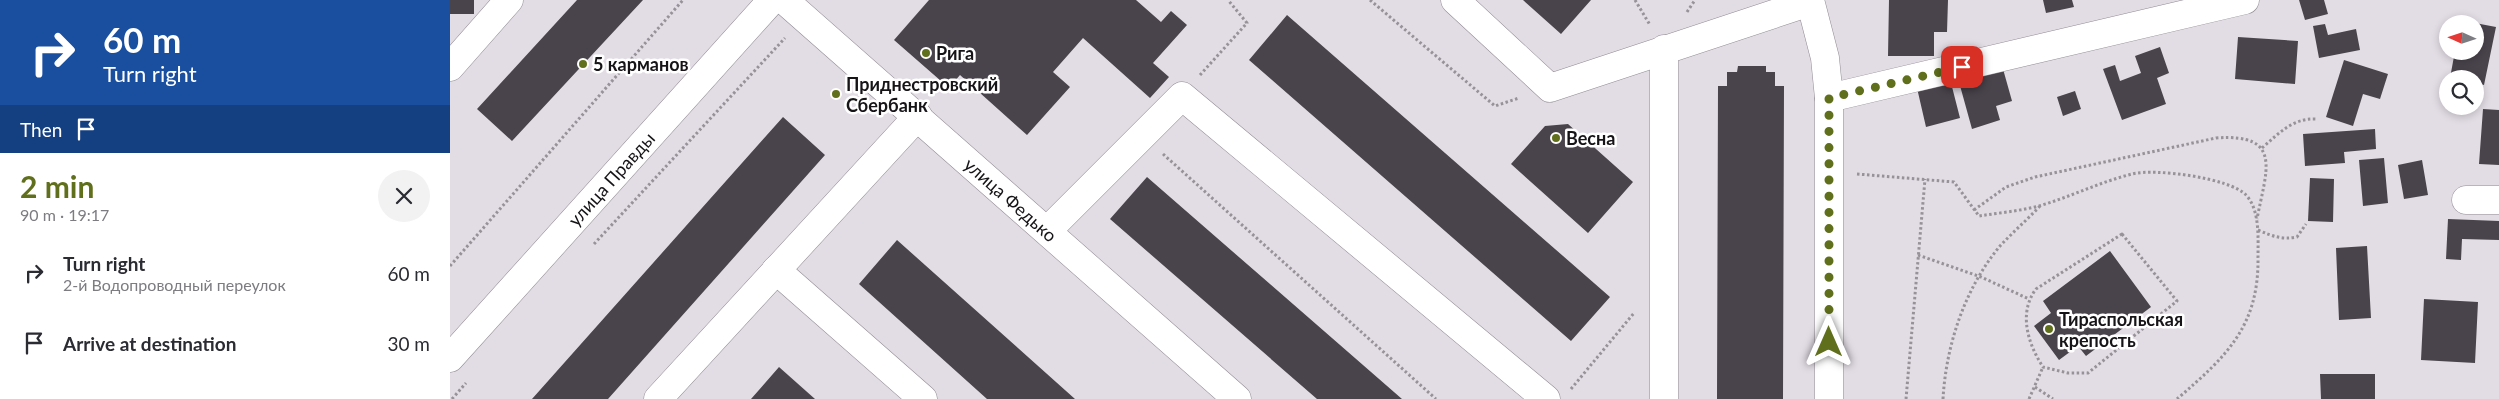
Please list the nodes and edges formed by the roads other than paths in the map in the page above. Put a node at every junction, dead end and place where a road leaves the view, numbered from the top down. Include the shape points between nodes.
1 (509, 0) edge
2 (772, 0) edge
3 (1455, 0) edge
4 (2245, 0) edge
5 (1810, 1) edge
6 (794, 9) edge
7 (1664, 49) junction
8 (450, 67) edge
9 (1829, 98) junction
10 (918, 116) junction
11 (2466, 200) dead end
12 (2499, 200) edge
13 (1048, 230) junction
14 (776, 270) junction
15 (450, 358) edge
16 (1558, 395) edge
17 (1229, 396) edge
18 (663, 397) edge
19 (923, 399) edge
20 (1664, 399) edge
21 (1829, 399) edge

1 - 8 street
2 - 15 street, улица Правды
3 - 7 street via 1550,88
4 - 9 street
5 - 7 street
5 - 9 street via 1825,58
6 - 10 street, улица Федько
7 - 20 street
9 - 21 street
10 - 13 street, улица Федько
10 - 14 street
11 - 12 street
13 - 16 street via 1182,96
13 - 17 street, улица Федько
14 - 18 street
14 - 19 street

